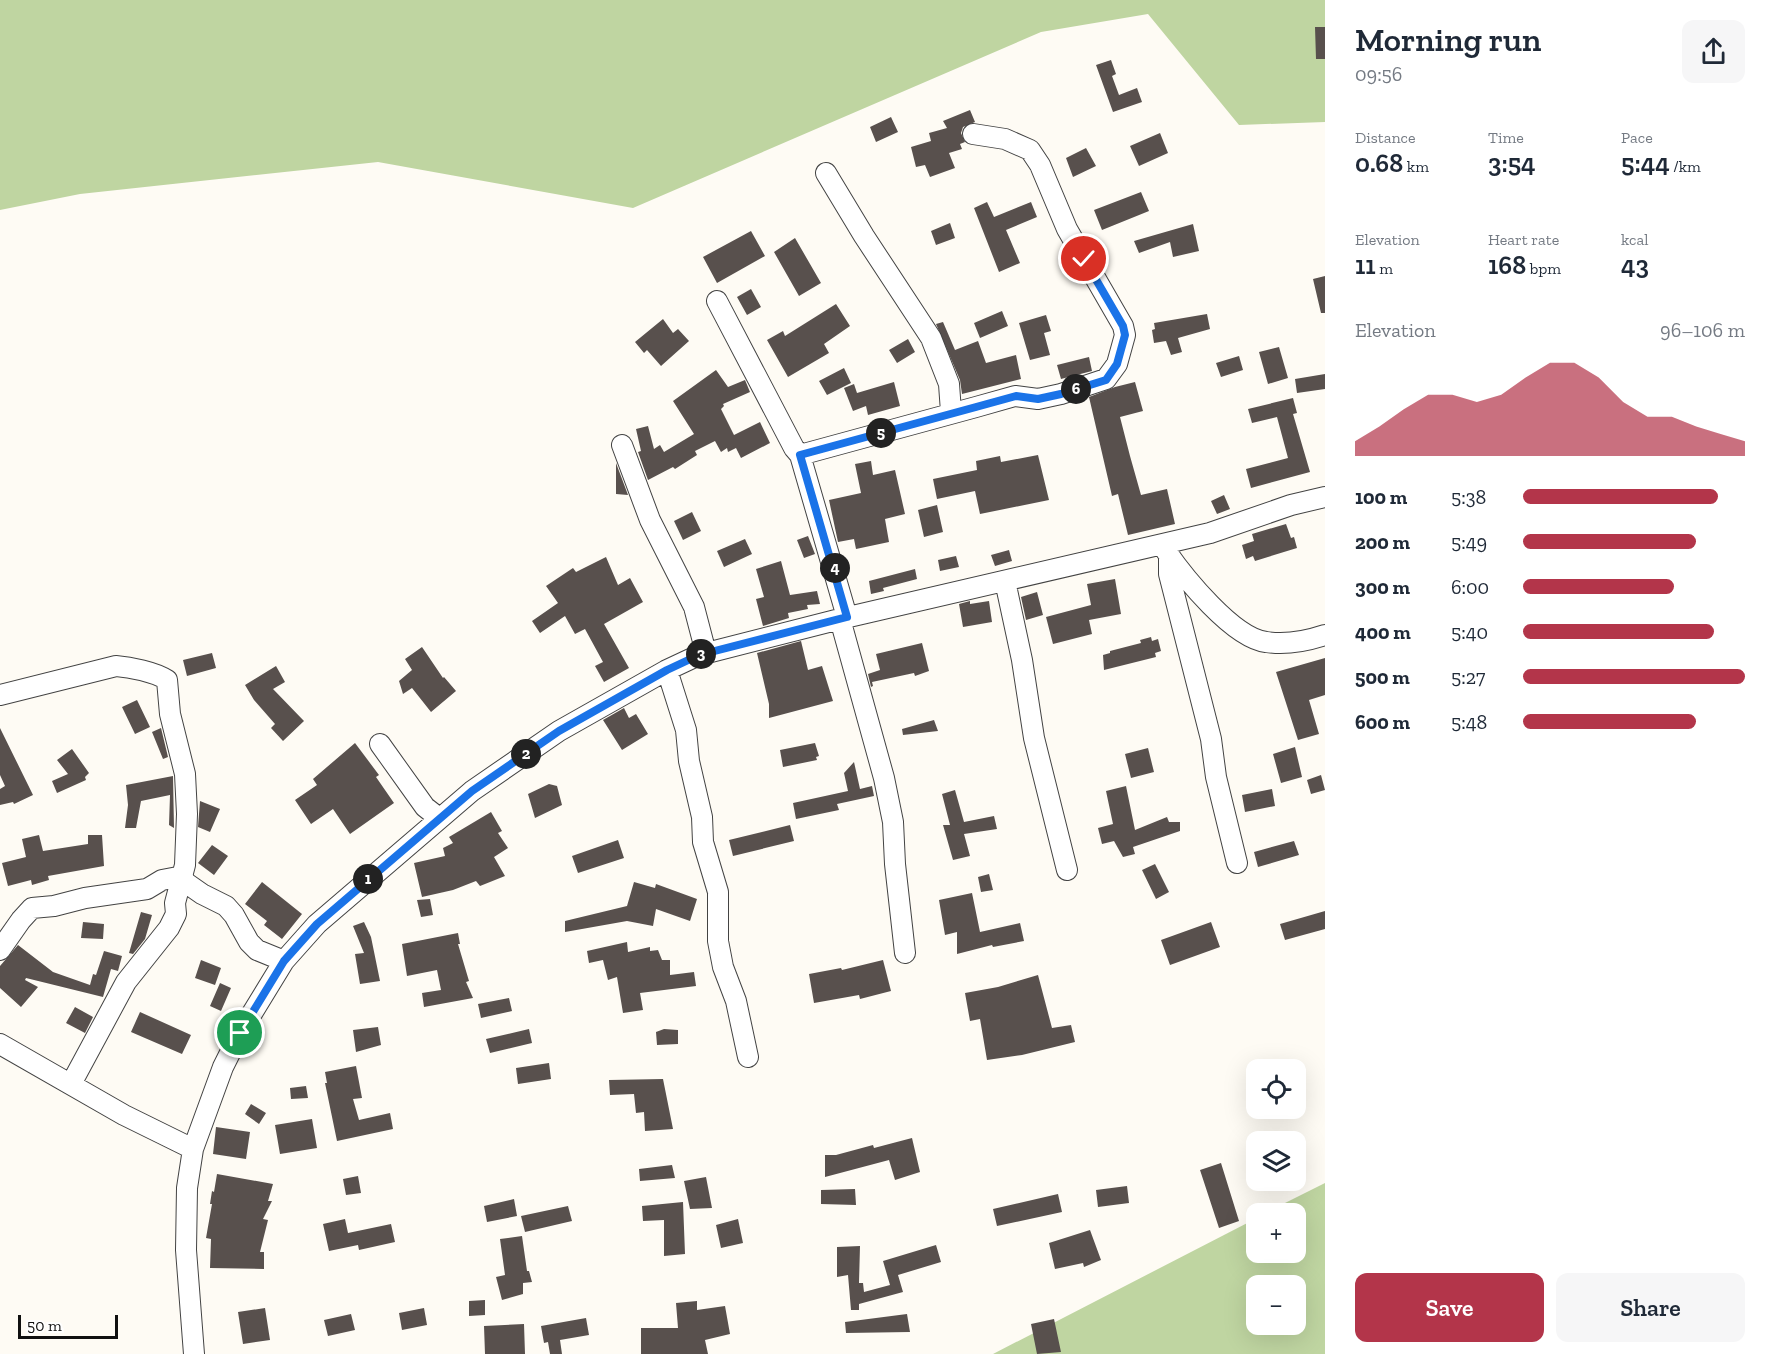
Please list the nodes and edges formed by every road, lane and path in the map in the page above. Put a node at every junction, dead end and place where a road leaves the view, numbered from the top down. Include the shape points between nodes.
1 (973, 134) dead end
2 (826, 173) dead end
3 (717, 301) dead end
4 (951, 412) junction
5 (622, 445) dead end
6 (800, 455) junction
7 (1325, 497) edge
8 (1165, 550) junction
9 (1005, 581) junction
10 (843, 618) junction
11 (1325, 635) edge
12 (706, 653) junction
13 (667, 670) junction
14 (0, 694) edge
15 (380, 744) dead end
16 (439, 818) junction
17 (1237, 863) dead end
18 (1067, 870) dead end
19 (183, 878) junction
20 (0, 950) edge
21 (905, 953) dead end
22 (284, 961) junction
23 (0, 1044) edge
24 (748, 1058) dead end
25 (71, 1084) junction
26 (193, 1149) junction
27 (194, 1354) edge

1 - 4 street via 1005,139 1030,150 1067,229 1125,335 1117,364 1106,380 1038,399 1016,396
2 - 4 street via 931,338 949,384
3 - 6 street
4 - 6 street
5 - 12 street via 650,520 694,607
6 - 10 street
7 - 8 street via 1291,505
8 - 9 street
8 - 11 street via 1216,611 1240,631 1264,642
8 - 17 street
9 - 10 street
9 - 18 street via 1034,738
10 - 12 street
10 - 21 street via 893,822
12 - 13 street
13 - 16 street via 559,731
13 - 24 street via 686,730 703,842 718,892 723,967 736,1001
14 - 19 street via 116,666 161,675 167,680 170,714 185,774
15 - 16 street via 424,807
16 - 22 street via 317,924
19 - 20 street via 162,880 147,889 32,908
19 - 22 street via 226,906 257,950
19 - 25 street via 169,928 126,982
22 - 26 street via 240,1033
23 - 25 street
25 - 26 street
26 - 27 street via 186,1250

